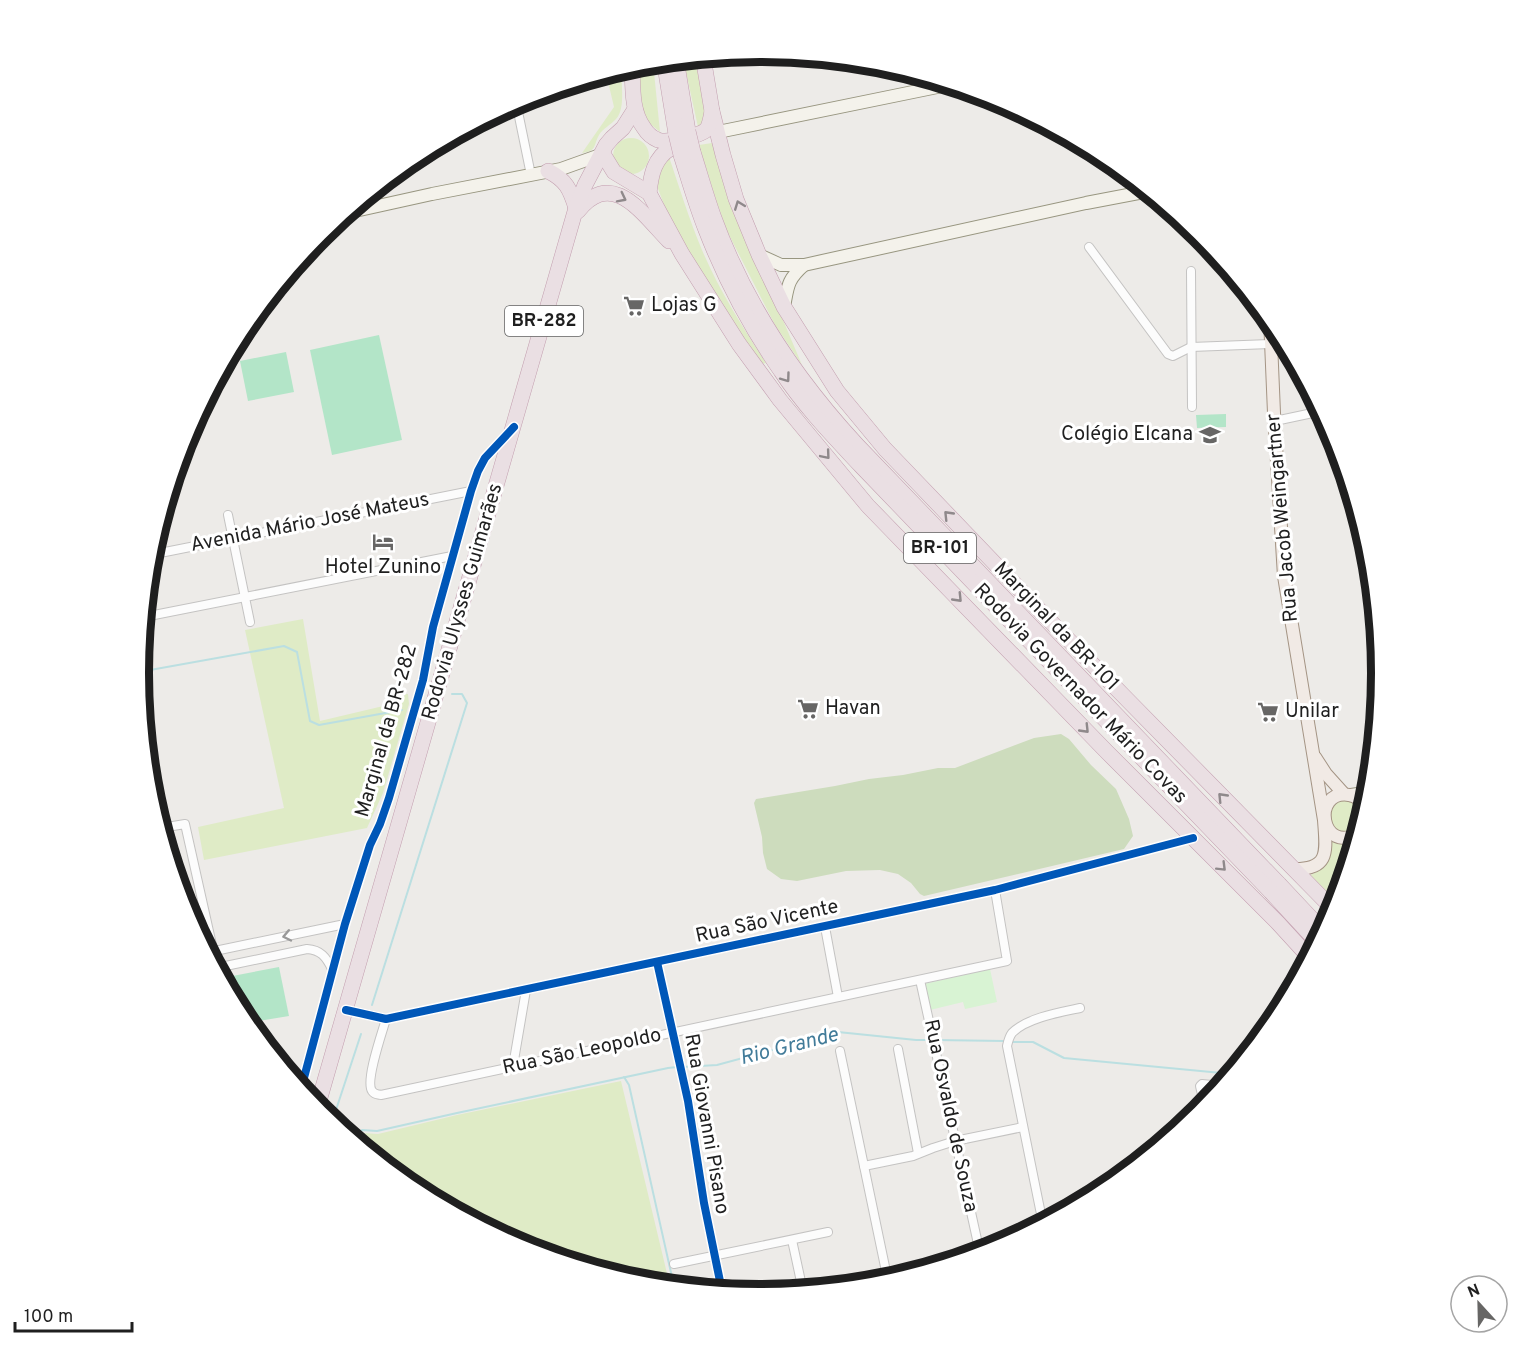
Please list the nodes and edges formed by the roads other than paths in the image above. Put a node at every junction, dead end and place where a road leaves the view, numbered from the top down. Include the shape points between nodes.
1 (704, 65) edge
2 (677, 68) edge
3 (666, 69) edge
4 (633, 75) edge
5 (935, 87) edge
6 (635, 109) junction
7 (712, 111) junction
8 (518, 112) edge
9 (718, 132) junction
10 (617, 134) junction
11 (682, 144) junction
12 (603, 154) junction
13 (723, 154) junction
14 (554, 170) junction
15 (592, 174) junction
16 (531, 175) junction
17 (621, 177) junction
18 (1139, 193) edge
19 (649, 194) junction
20 (361, 210) edge
21 (575, 212) junction
22 (1089, 247) dead end
23 (682, 254) junction
24 (759, 255) junction
25 (804, 265) junction
26 (1191, 271) dead end
27 (784, 307) junction
28 (1270, 335) edge
29 (1270, 344) junction
30 (1191, 347) junction
31 (784, 354) junction
32 (1192, 407) dead end
33 (1313, 413) edge
34 (1275, 421) junction
35 (513, 426) junction
36 (826, 429) junction
37 (910, 476) junction
38 (471, 491) junction
39 (228, 515) dead end
40 (233, 538) junction
41 (901, 539) junction
42 (161, 553) edge
43 (452, 556) junction
44 (244, 597) junction
45 (152, 615) edge
46 (250, 622) dead end
47 (1015, 656) junction
48 (1126, 741) junction
49 (1312, 752) junction
50 (1360, 793) edge
51 (1348, 794) junction
52 (1358, 799) edge
53 (1324, 820) junction
54 (169, 827) edge
55 (1349, 837) edge
56 (1193, 838) junction
57 (1293, 869) junction
58 (1275, 888) junction
59 (995, 890) junction
60 (1315, 891) junction
61 (1327, 903) edge
62 (1278, 923) junction
63 (345, 924) junction
64 (1317, 926) edge
65 (825, 927) junction
66 (207, 931) edge
67 (1312, 936) edge
68 (216, 951) edge
69 (1304, 952) edge
70 (657, 962) junction
71 (224, 965) edge
72 (332, 969) junction
73 (920, 980) junction
74 (526, 990) junction
75 (838, 997) junction
76 (1080, 1008) dead end
77 (346, 1010) junction
78 (386, 1019) junction
79 (673, 1032) junction
80 (898, 1049) dead end
81 (840, 1051) dead end
82 (513, 1066) junction
83 (304, 1080) edge
84 (1212, 1085) edge
85 (1202, 1095) edge
86 (320, 1097) edge
87 (1023, 1126) junction
88 (956, 1141) junction
89 (918, 1153) junction
90 (864, 1166) junction
91 (1041, 1216) edge
92 (828, 1232) dead end
93 (792, 1240) junction
94 (978, 1244) edge
95 (714, 1256) junction
96 (674, 1264) dead end
97 (886, 1272) edge
98 (720, 1283) edge
99 (801, 1283) edge

1 - 7 highway, Marginal da BR-101
2 - 11 highway, Rodovia Governador Mário Covas / BR-101
3 - 11 highway, Rodovia Governador Mário Covas / BR-101
4 - 6 highway
5 - 9 main road
6 - 7 highway via 643,127 660,141 704,132
6 - 10 highway, Rodovia Ulysses Guimarães / BR-282
7 - 9 highway, Marginal da BR-101
8 - 16 street
9 - 13 highway, Marginal da BR-101
10 - 11 highway via 632,132 658,148
10 - 12 highway, Rodovia Ulysses Guimarães / BR-282
11 - 13 highway via 712,141
11 - 19 highway via 659,157
11 - 31 highway, Rodovia Governador Mário Covas / BR-101 via 752,302
11 -> 36 highway, Rodovia Governador Mário Covas / BR-101 via 705,229 730,284 781,371
12 - 14 main road
12 - 15 highway, Rodovia Ulysses Guimarães / BR-282
12 - 17 highway
24 -> 13 highway, Marginal da BR-101 via 736,200
14 - 15 main road
14 - 16 main road
14 - 21 highway via 565,182
15 - 17 highway
15 - 21 highway, Rodovia Ulysses Guimarães / BR-282
16 - 20 main road
17 - 19 highway
18 - 25 main road
19 - 23 highway
21 -> 23 highway via 592,197 605,193 621,195
21 - 35 highway, Rodovia Ulysses Guimarães / BR-282
22 - 30 street via 1168,354 1173,356
23 -> 41 highway via 766,382 868,506
24 - 25 main road via 781,265
24 - 27 highway, Marginal da BR-101
25 - 27 main road via 789,283
26 - 30 street
27 - 37 highway, Marginal da BR-101 via 853,411
28 - 29 main road, Rua Jacob Weingartner
29 - 30 street
29 - 34 main road, Rua Jacob Weingartner
30 - 32 street
31 - 37 highway via 871,443
31 - 58 highway, Rodovia Governador Mário Covas / BR-101 via 857,445
33 - 34 street
34 - 49 main road, Rua Jacob Weingartner via 1284,576
35 - 38 street, Marginal da BR-282 via 485,458
35 - 77 highway, Rodovia Ulysses Guimarães / BR-282
36 - 41 highway
36 - 48 highway, Rodovia Governador Mário Covas / BR-101
57 -> 37 highway, Marginal da BR-101
38 - 40 street, Avenida Mário José Mateus
38 - 43 street, Marginal da BR-282
39 - 40 street
40 - 42 street, Avenida Mário José Mateus
40 - 44 street
41 -> 47 highway
43 - 44 street
43 - 63 street, Marginal da BR-282 via 390,798 370,845
44 - 45 street
44 - 46 street
47 - 48 highway
47 -> 56 highway
48 - 58 highway, Rodovia Governador Mário Covas / BR-101
49 - 51 main road, Rua Jacob Weingartner via 1326,774
49 - 53 main road, Rua Jacob Weingartner
50 - 51 main road
51 - 52 main road, Rua Jacob Weingartner
51 - 53 main road via 1331,800
53 - 55 main road via 1331,832
53 - 57 main road, Rua Jacob Weingartner via 1323,858 1313,867
54 - 66 street via 185,824
56 - 59 street, Rua São Vicente
56 -> 62 highway
57 - 60 highway, Marginal da BR-101
58 - 64 highway, Rodovia Governador Mário Covas / BR-101, bridge
58 - 67 highway, Rodovia Governador Mário Covas / BR-101, bridge
59 - 65 street, Rua São Vicente
59 - 73 street, Rua São Leopoldo via 1007,961
60 - 61 highway, Marginal da BR-101
60 - 62 highway via 1319,908 1311,923 1302,929 1292,929
62 - 69 highway
63 -> 68 street
63 - 72 street, Marginal da BR-282
65 - 70 street, Rua São Vicente
65 - 75 street
70 - 74 street, Rua São Vicente
70 - 79 street, Rua Giovanni Pisano
71 - 72 street via 307,949 322,953
72 - 83 street, Marginal da BR-282
73 - 75 street, Rua São Leopoldo
73 - 88 street, Rua Osvaldo de Souza
74 - 78 street, Rua São Vicente
74 - 82 street
75 - 79 street, Rua São Leopoldo
76 - 87 street via 1035,1020 1018,1029 1008,1042
77 - 78 street, Rua São Vicente
77 - 86 highway, Rodovia Ulysses Guimarães / BR-282
78 - 82 street, Rua São Leopoldo via 370,1076 376,1094
79 - 82 street, Rua São Leopoldo
79 - 95 street, Rua Giovanni Pisano
80 - 89 street
81 - 90 street
84 - 85 street via 1200,1086
87 - 88 street
87 - 91 street
88 - 89 street
88 - 94 street, Rua Osvaldo de Souza
89 - 90 street
90 - 97 street
92 - 93 street
93 - 95 street
93 - 99 street
95 - 96 street
95 - 98 street, Rua Giovanni Pisano

